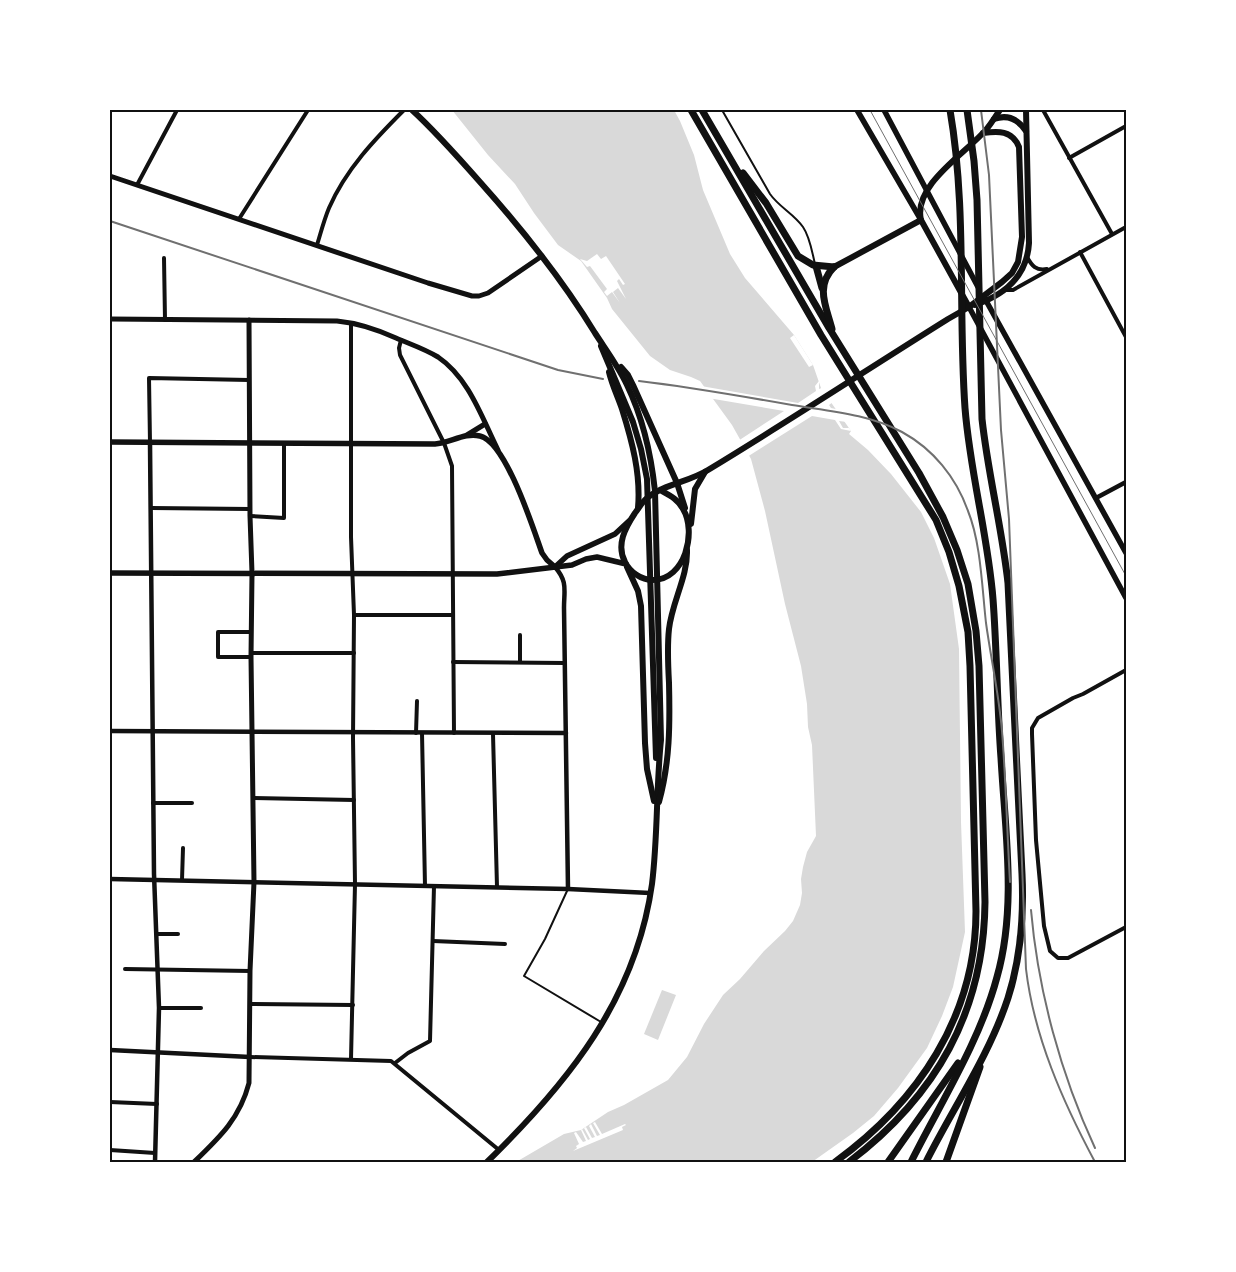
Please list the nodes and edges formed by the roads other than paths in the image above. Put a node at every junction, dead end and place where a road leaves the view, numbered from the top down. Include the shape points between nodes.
1 (177, 110) edge
2 (308, 110) edge
3 (404, 110) edge
4 (412, 110) edge
5 (691, 110) edge
6 (702, 110) edge
7 (722, 110) edge
8 (857, 110) edge
9 (884, 110) edge
10 (950, 110) edge
11 (967, 110) edge
12 (1000, 110) edge
13 (1026, 110) edge
14 (1043, 110) edge
15 (992, 121) junction
16 (1126, 126) edge
17 (1027, 132) junction
18 (983, 133) junction
19 (728, 155) junction
20 (1069, 158) junction
21 (110, 176) edge
22 (137, 185) junction
23 (928, 190) junction
24 (239, 219) junction
25 (921, 220) junction
26 (1126, 227) edge
27 (1112, 234) junction
28 (317, 245) junction
29 (1080, 252) junction
30 (542, 256) junction
31 (1027, 257) junction
32 (164, 258) dead end
33 (816, 266) junction
34 (834, 267) junction
35 (1051, 268) junction
36 (1004, 290) junction
37 (823, 293) junction
38 (984, 299) junction
39 (969, 308) junction
40 (110, 319) edge
41 (165, 320) junction
42 (250, 320) junction
43 (351, 323) junction
44 (1126, 337) edge
45 (835, 339) junction
46 (401, 340) junction
47 (610, 360) junction
48 (250, 380) junction
49 (485, 424) junction
50 (463, 437) junction
51 (110, 442) edge
52 (150, 443) junction
53 (250, 443) junction
54 (284, 443) junction
55 (444, 443) junction
56 (352, 444) junction
57 (499, 451) junction
58 (706, 472) junction
59 (1126, 482) edge
60 (677, 483) junction
61 (660, 490) junction
62 (1096, 498) junction
63 (151, 508) junction
64 (638, 508) junction
65 (250, 509) junction
66 (250, 516) junction
67 (631, 519) junction
68 (688, 519) junction
69 (689, 533) junction
70 (687, 545) junction
71 (1126, 553) edge
72 (626, 564) junction
73 (555, 567) junction
74 (252, 573) junction
75 (453, 573) junction
76 (110, 574) edge
77 (151, 574) junction
78 (352, 574) junction
79 (1126, 598) edge
80 (354, 615) junction
81 (453, 615) junction
82 (251, 632) junction
83 (520, 635) dead end
84 (354, 653) junction
85 (251, 655) junction
86 (454, 662) junction
87 (520, 662) junction
88 (565, 663) junction
89 (1126, 670) edge
90 (417, 701) dead end
91 (110, 731) edge
92 (152, 731) junction
93 (252, 732) junction
94 (353, 732) junction
95 (419, 733) junction
96 (454, 733) junction
97 (566, 733) junction
98 (493, 734) junction
99 (253, 798) junction
100 (354, 800) junction
101 (192, 802) dead end
102 (153, 803) junction
103 (656, 812) junction
104 (183, 848) dead end
105 (110, 879) edge
106 (154, 880) junction
107 (182, 880) junction
108 (254, 882) junction
109 (355, 884) junction
110 (425, 886) junction
111 (434, 886) junction
112 (497, 887) junction
113 (568, 889) junction
114 (650, 893) junction
115 (1126, 927) edge
116 (157, 934) junction
117 (178, 934) dead end
118 (433, 941) junction
119 (505, 944) dead end
120 (125, 969) dead end
121 (159, 969) junction
122 (250, 971) junction
123 (250, 1004) junction
124 (353, 1005) junction
125 (159, 1008) junction
126 (201, 1008) dead end
127 (603, 1023) junction
128 (970, 1047) junction
129 (110, 1050) edge
130 (159, 1054) junction
131 (983, 1055) junction
132 (250, 1057) junction
133 (351, 1059) junction
134 (395, 1063) junction
135 (110, 1102) edge
136 (157, 1104) junction
137 (110, 1150) edge
138 (499, 1150) junction
139 (155, 1153) junction
140 (155, 1162) edge
141 (194, 1162) edge
142 (487, 1162) edge
143 (835, 1162) edge
144 (849, 1162) edge
145 (888, 1162) edge
146 (912, 1162) edge
147 (926, 1162) edge
148 (946, 1162) edge

1 - 22 street
2 - 24 street
3 - 28 street via 370,145 344,181 326,216
4 - 30 highway
5 - 143 highway via 843,371 930,510 960,586 968,632 976,923 974,953 966,988 954,1021 917,1082 890,1114
6 - 19 highway
7 - 33 lane via 772,198 804,228
8 - 25 main road
9 - 23 main road
10 - 128 highway via 960,196 968,436 994,605 1007,898 1005,940 998,975
11 - 131 highway via 977,186 985,442 1008,583 1023,906 1021,942 1014,977 1003,1012
12 - 15 highway
13 - 17 highway
14 - 20 street
15 - 17 highway via 1012,118 1020,122
15 - 18 highway
16 - 20 street
17 - 31 highway
18 - 23 highway via 936,178
18 - 38 highway via 1005,132 1013,136 1019,146 1021,248 1015,268
19 - 33 highway via 756,190 798,256
19 - 45 highway
20 - 27 street
21 - 22 main road
22 - 24 main road
23 - 25 highway via 920,208
23 - 38 main road
24 - 28 main road
25 - 34 highway
25 - 39 highway
26 - 27 street
27 - 29 street
28 - 30 main road via 475,296 488,293
29 - 35 street
29 - 44 street
30 - 47 highway via 598,337
31 - 35 street via 1035,268
31 - 36 highway via 1019,275
32 - 41 street
33 - 34 highway
33 - 37 highway
34 - 37 highway via 824,280
35 - 36 street via 1013,290
36 - 38 highway
37 - 45 highway
38 - 39 highway
38 - 62 main road
39 - 58 highway
39 - 79 main road
40 - 41 main road
41 - 42 main road
42 - 43 main road
42 - 48 main road
43 - 46 main road via 374,328
43 - 56 street
45 - 144 highway via 938,506 968,584 978,654 985,902 984,938 978,973 952,1044 906,1109
46 - 49 main road via 432,354 452,369 469,391
46 - 55 street via 401,357
47 - 60 highway via 628,375
47 - 64 highway via 611,380 635,458 640,488
47 - 103 highway via 646,452 655,630
48 - 52 street via 149,378
48 - 53 main road
49 - 50 main road
49 - 57 main road
50 - 55 main road
50 - 57 main road via 483,437
51 - 52 main road
52 - 53 main road
52 - 63 street
53 - 54 main road
53 - 65 main road
54 - 56 main road
54 - 66 street via 284,518
55 - 56 main road
55 - 75 street via 452,470
56 - 78 street
57 - 73 main road via 543,555
58 - 60 highway
58 - 69 highway via 695,489
59 - 62 street
60 - 61 highway
60 - 68 highway
61 - 64 highway via 646,498
61 - 68 highway via 678,502
62 - 71 main road
63 - 65 street
63 - 77 street
64 - 67 highway
65 - 66 main road
66 - 74 main road
67 - 72 highway via 622,542
67 - 73 main road via 615,534 567,556
68 - 69 highway
69 - 70 highway
70 - 72 highway via 678,567 662,578 645,578
70 - 103 highway via 686,566 668,630 668,757
72 - 73 main road via 594,557
72 - 103 highway via 641,606 646,762
73 - 75 main road via 505,573
73 - 88 street via 565,585
74 - 77 main road
74 - 78 main road
74 - 82 main road
75 - 78 main road
75 - 81 street
76 - 77 main road
77 - 92 street
78 - 80 street
80 - 81 street
80 - 84 street
81 - 86 street
82 - 85 main road
82 - 85 street via 218,632 218,657
83 - 87 street
84 - 85 street
84 - 94 street
85 - 93 main road
86 - 87 street
86 - 96 street
87 - 88 street
88 - 97 street
89 - 115 street via 1038,718 1032,728 1039,877 1050,951 1058,958 1072,956
90 - 95 street
91 - 92 street
92 - 93 street
92 - 102 street
93 - 94 street
93 - 99 main road
94 - 95 street
94 - 100 street
95 - 96 street
95 - 110 street
96 - 98 street
97 - 98 street
97 - 113 street
98 - 112 street
99 - 100 street
99 - 108 main road
100 - 109 street
101 - 102 street
102 - 106 street
103 - 114 highway
104 - 107 street
105 - 106 street
106 - 107 street
106 - 116 street
107 - 108 street
108 - 109 street
108 - 122 main road
109 - 110 street
109 - 124 street
110 - 111 street
111 - 112 street
111 - 118 street
112 - 113 street
113 - 114 street
113 - 127 lane via 524,976
114 - 127 highway via 632,962
116 - 117 street
116 - 121 street
118 - 119 street
118 - 134 street via 430,1041
120 - 121 street
121 - 122 street
121 - 125 street
122 - 123 main road
123 - 124 street
123 - 132 main road
124 - 133 street
125 - 126 street
125 - 130 street
127 - 138 highway via 585,1052
128 - 145 highway
128 - 146 highway
129 - 130 street
130 - 132 street
130 - 136 street
131 - 147 highway
131 - 148 highway via 976,1083
132 - 133 street
132 - 141 main road via 245,1099 227,1130
133 - 134 street
134 - 138 street
135 - 136 street
136 - 139 street
137 - 139 street
138 - 142 highway
139 - 140 street

